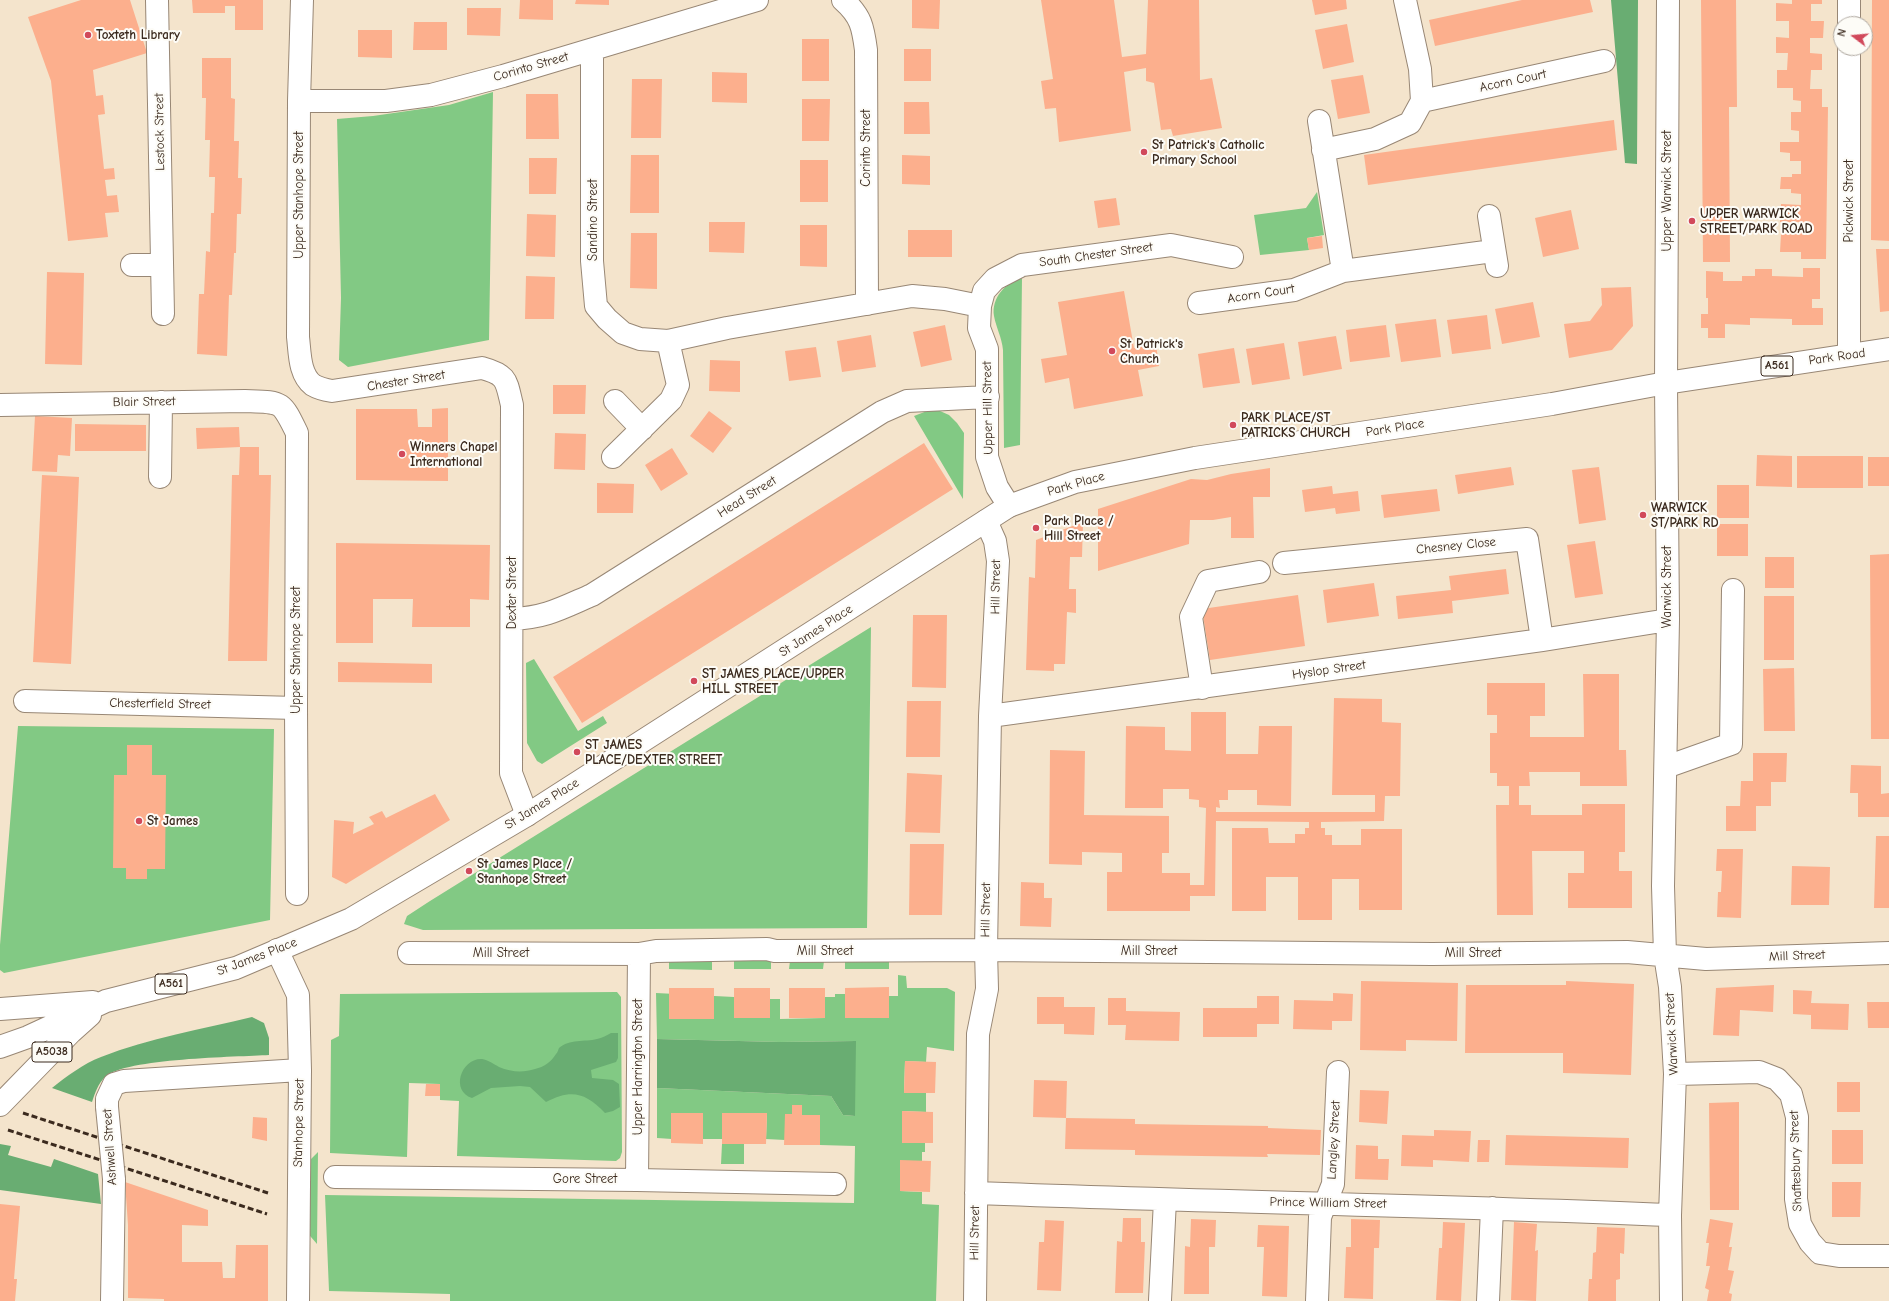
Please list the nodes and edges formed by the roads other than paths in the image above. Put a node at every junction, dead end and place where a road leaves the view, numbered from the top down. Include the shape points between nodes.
1 (157, 0) edge
2 (302, 0) edge
3 (757, 0) edge
4 (843, 0) edge
5 (1405, 0) edge
6 (1668, 0) edge
7 (1849, 0) edge
8 (1849, 16) edge
9 (592, 50) junction
10 (1849, 56) edge
11 (1604, 61) dead end
12 (299, 101) junction
13 (1422, 101) junction
14 (1319, 121) dead end
15 (1324, 150) junction
16 (1489, 216) dead end
17 (1232, 257) dead end
18 (162, 265) junction
19 (132, 266) dead end
20 (1343, 271) junction
21 (1199, 303) dead end
22 (867, 304) junction
23 (980, 306) junction
24 (162, 314) dead end
25 (668, 341) junction
26 (1889, 349) edge
27 (1849, 355) junction
28 (498, 373) joint
29 (1666, 383) junction
30 (314, 385) joint
31 (988, 397) junction
32 (615, 401) dead end
33 (161, 402) junction
34 (0, 405) edge
35 (285, 409) joint
36 (642, 428) junction
37 (613, 457) dead end
38 (160, 478) dead end
39 (1009, 506) junction
40 (986, 521) junction
41 (1284, 563) dead end
42 (1259, 572) dead end
43 (1733, 590) dead end
44 (512, 619) junction
45 (1668, 620) junction
46 (1542, 640) junction
47 (1202, 688) junction
48 (25, 701) dead end
49 (296, 708) junction
50 (990, 716) junction
51 (1666, 768) junction
52 (527, 815) junction
53 (297, 894) dead end
54 (277, 950) junction
55 (986, 950) junction
56 (1889, 953) edge
57 (409, 954) dead end
58 (639, 954) junction
59 (1665, 955) junction
60 (106, 1001) junction
61 (0, 1009) edge
62 (0, 1047) edge
63 (300, 1070) junction
64 (1338, 1072) dead end
65 (1675, 1074) junction
66 (0, 1106) edge
67 (335, 1177) dead end
68 (637, 1180) junction
69 (835, 1184) dead end
70 (976, 1194) junction
71 (1165, 1200) junction
72 (1326, 1203) junction
73 (1492, 1208) junction
74 (1670, 1215) junction
75 (1889, 1256) edge
76 (1160, 1300) edge
77 (112, 1301) edge
78 (298, 1301) edge
79 (975, 1301) edge
80 (1317, 1301) edge
81 (1488, 1301) edge
82 (1671, 1301) edge

1 - 18 main road, Lestock Street
2 - 12 main road, Upper Stanhope Street
3 - 9 main road, Corinto Street
4 - 22 main road, Corinto Street via 854,10 863,26 866,50
5 - 13 main road via 1420,69
6 - 29 main road, Upper Warwick Street
7 - 8 main road
9 - 12 main road, Corinto Street via 431,95 386,101
9 - 25 main road, Sandino Street via 592,261 596,306 623,333 640,339
10 - 27 main road, Pickwick Street
11 - 13 main road, Acorn Court
12 - 30 main road, Upper Stanhope Street via 298,337 301,365
13 - 15 main road via 1410,123 1375,139
14 - 15 main road
15 - 20 main road
16 - 20 main road, Acorn Court via 1495,258
17 - 23 main road, South Chester Street via 1171,245 1022,265 995,279 984,291
18 - 19 main road
18 - 24 main road, Lestock Street
20 - 21 main road, Acorn Court via 1294,290
22 - 23 main road, Sandino Street via 912,296
22 - 25 main road, Sandino Street
23 - 31 main road, Upper Hill Street via 979,328 987,349
25 - 36 main road via 678,385 671,400
26 - 27 main road, Park Road / A561
27 - 29 main road, Park Road / A561
28 - 30 main road, Chester Street via 482,368 341,391
28 - 44 main road, Dexter Street via 505,379 512,406
29 - 39 main road, Park Place / A561 via 1552,404 1132,470 1075,482
29 - 45 main road, Warwick Street
31 - 39 main road, Upper Hill Street via 987,457 997,487
31 - 44 main road, Head Street via 907,401 882,412 592,595 549,614
32 - 36 main road
33 - 34 main road, Blair Street
33 - 35 main road, Blair Street via 274,402
33 - 38 main road
35 - 49 main road, Upper Stanhope Street via 297,433
36 - 37 main road
39 - 40 main road, St James Place / A561
40 - 50 main road, Hill Street via 995,541 998,561
40 - 52 main road, St James Place / A561
41 - 46 main road, Chesney Close via 1527,539
42 - 47 main road via 1208,581 1191,618
43 - 51 main road via 1731,744
44 - 52 main road, Dexter Street via 511,773
45 - 46 main road, Hyslop Street
45 - 51 main road, Warwick Street
46 - 47 main road, Hyslop Street
47 - 50 main road, Hyslop Street
48 - 49 main road, Chesterfield Street
49 - 53 main road, Upper Stanhope Street
50 - 55 main road, Hill Street
51 - 59 main road, Warwick Street via 1663,886
52 - 54 main road, St James Place / A561 via 350,919
54 - 60 main road, St James Place / A561 via 236,968
54 - 63 main road, Stanhope Street via 298,994
55 - 58 main road, Mill Street via 767,949
55 - 59 main road, Mill Street via 1424,954 1627,952
55 - 70 main road, Hill Street via 987,989 978,1034
56 - 59 main road, Mill Street via 1706,959
57 - 58 main road, Mill Street
58 - 68 main road, Upper Harrington Street
59 - 65 main road, Warwick Street via 1670,987
60 - 61 main road, St James Place / A561
60 - 62 main road, St James Place / A561
60 - 66 main road, A5038 via 71,1032
63 - 77 main road, Ashwell Street, bridge via 124,1081 114,1084 107,1099 114,1179
63 - 78 main road, Stanhope Street
64 - 72 main road, Langley Street via 1333,1184
65 - 74 main road, Warwick Street
65 - 75 main road, Shaftesbury Street via 1759,1072 1777,1079 1791,1094 1797,1117 1796,1199 1800,1224 1810,1242 1820,1253 1839,1256
67 - 68 main road, Gore Street
68 - 69 main road, Gore Street
70 - 71 main road, Prince William Street
70 - 79 main road, Hill Street
71 - 72 main road, Prince William Street
71 - 76 main road
72 - 73 main road, Prince William Street
72 - 80 main road, Langley Street via 1320,1217
73 - 74 main road, Prince William Street
73 - 81 main road
74 - 82 main road, Warwick Street

